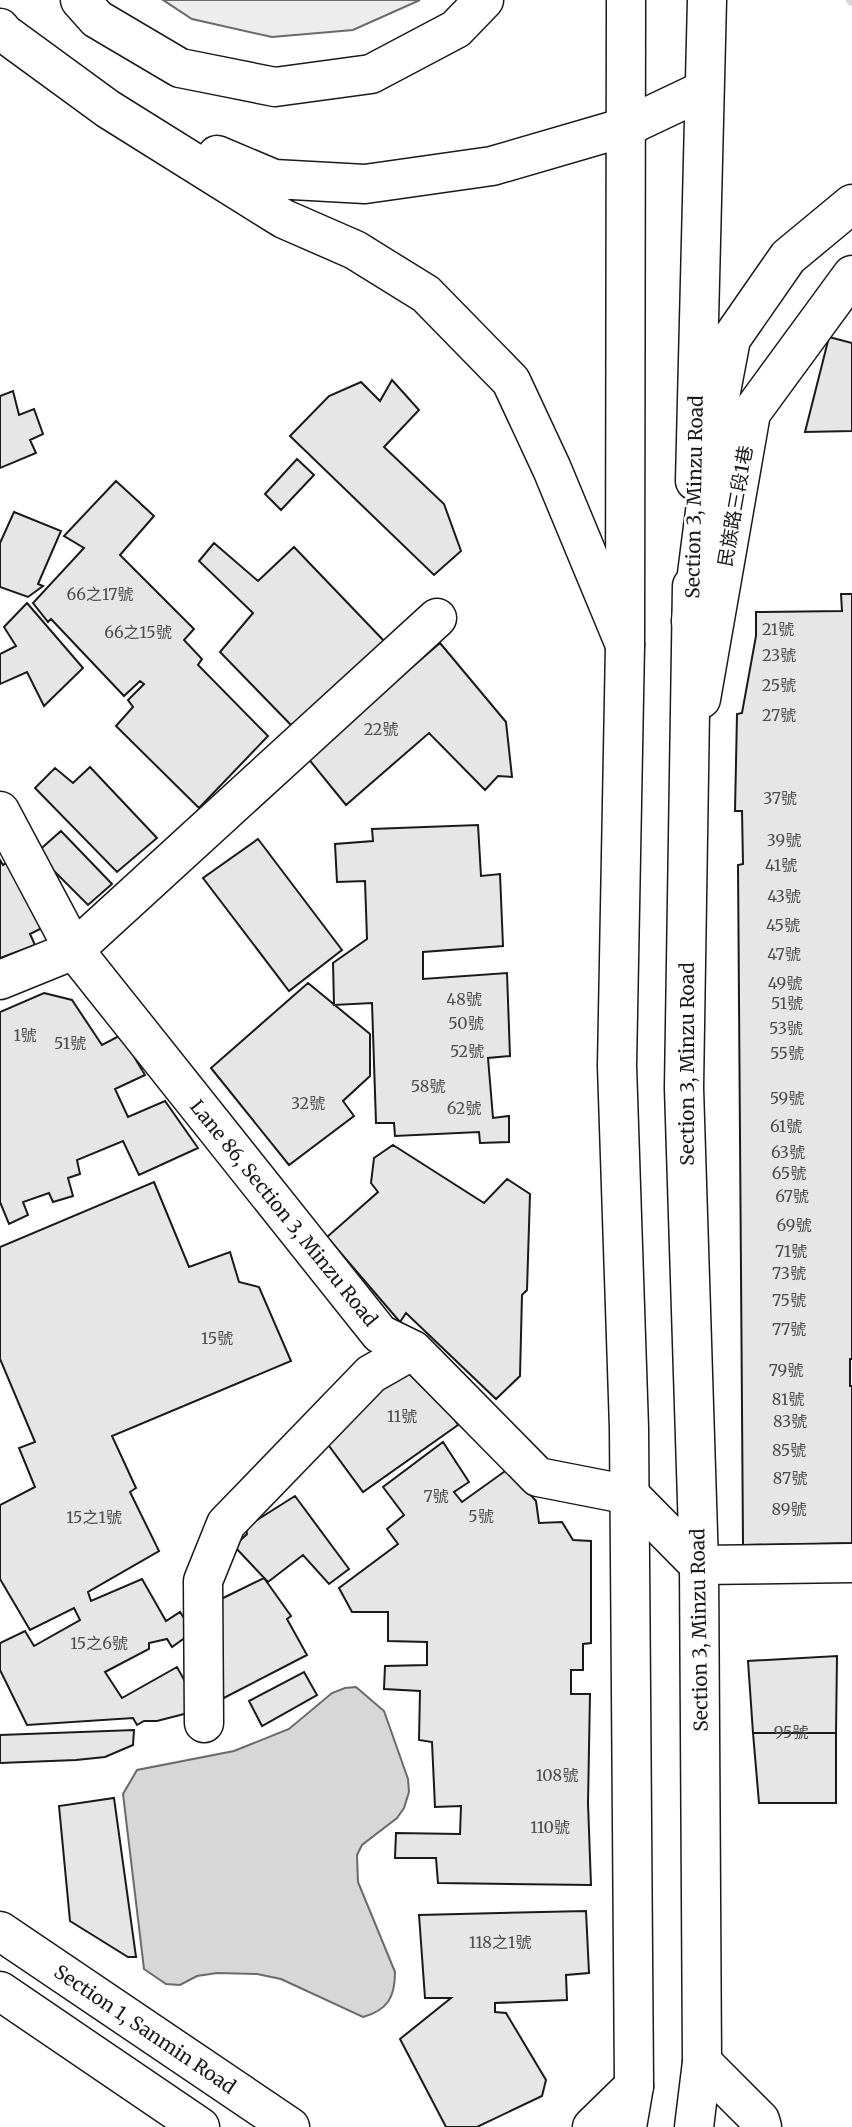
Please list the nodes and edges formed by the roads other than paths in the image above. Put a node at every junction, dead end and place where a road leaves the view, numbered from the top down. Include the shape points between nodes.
1 (80, 0) edge
2 (484, 0) edge
3 (626, 0) edge
4 (707, 0) edge
5 (0, 28) edge
6 (704, 90) junction
7 (108, 109) junction
8 (626, 127) junction
9 (852, 204) edge
10 (852, 275) edge
11 (437, 618) dead end
12 (691, 621) junction
13 (625, 645) junction
14 (689, 767) junction
15 (0, 811) edge
16 (74, 950) junction
17 (0, 980) edge
18 (413, 1350) junction
19 (629, 1495) junction
20 (852, 1563) edge
21 (699, 1565) junction
22 (204, 1723) dead end
23 (0, 1931) edge
24 (0, 1991) edge
25 (702, 2062) junction
26 (634, 2086) junction
27 (200, 2127) edge
28 (290, 2127) edge
29 (592, 2127) edge
30 (627, 2127) edge
31 (694, 2127) edge
32 (762, 2127) edge

1 - 2 main road via 97,19 180,68 275,87 371,74 456,29
3 - 8 main road
4 - 6 main road, Section 3, Minzu Road
5 - 7 main road
6 - 8 main road
6 - 12 main road, Section 3, Minzu Road
7 - 8 main road via 274,179 365,184 492,166
7 - 13 main road via 284,219 355,250 426,294 511,381
8 - 13 main road
9 - 12 main road via 788,257 731,339
10 - 14 main road, 民族路三段1巷 via 751,412
11 - 16 main road
12 - 14 main road, Section 3, Minzu Road
13 - 19 main road via 617,1066
14 - 21 main road, Section 3, Minzu Road via 684,1088
15 - 16 main road, Lane 86, Section 3, Minzu Road
16 - 17 main road
16 - 18 main road, Lane 86, Section 3, Minzu Road via 380,1334
18 - 19 main road, Lane 86, Section 3, Minzu Road via 538,1477
18 - 22 main road via 372,1374 226,1524 203,1581
19 - 21 main road
19 - 26 main road
20 - 21 main road
21 - 25 main road, Section 3, Minzu Road
23 - 28 main road, Section 1, Sanmin Road
24 - 27 main road
25 - 31 main road, Section 3, Minzu Road
25 - 32 main road
26 - 29 main road
26 - 30 main road

